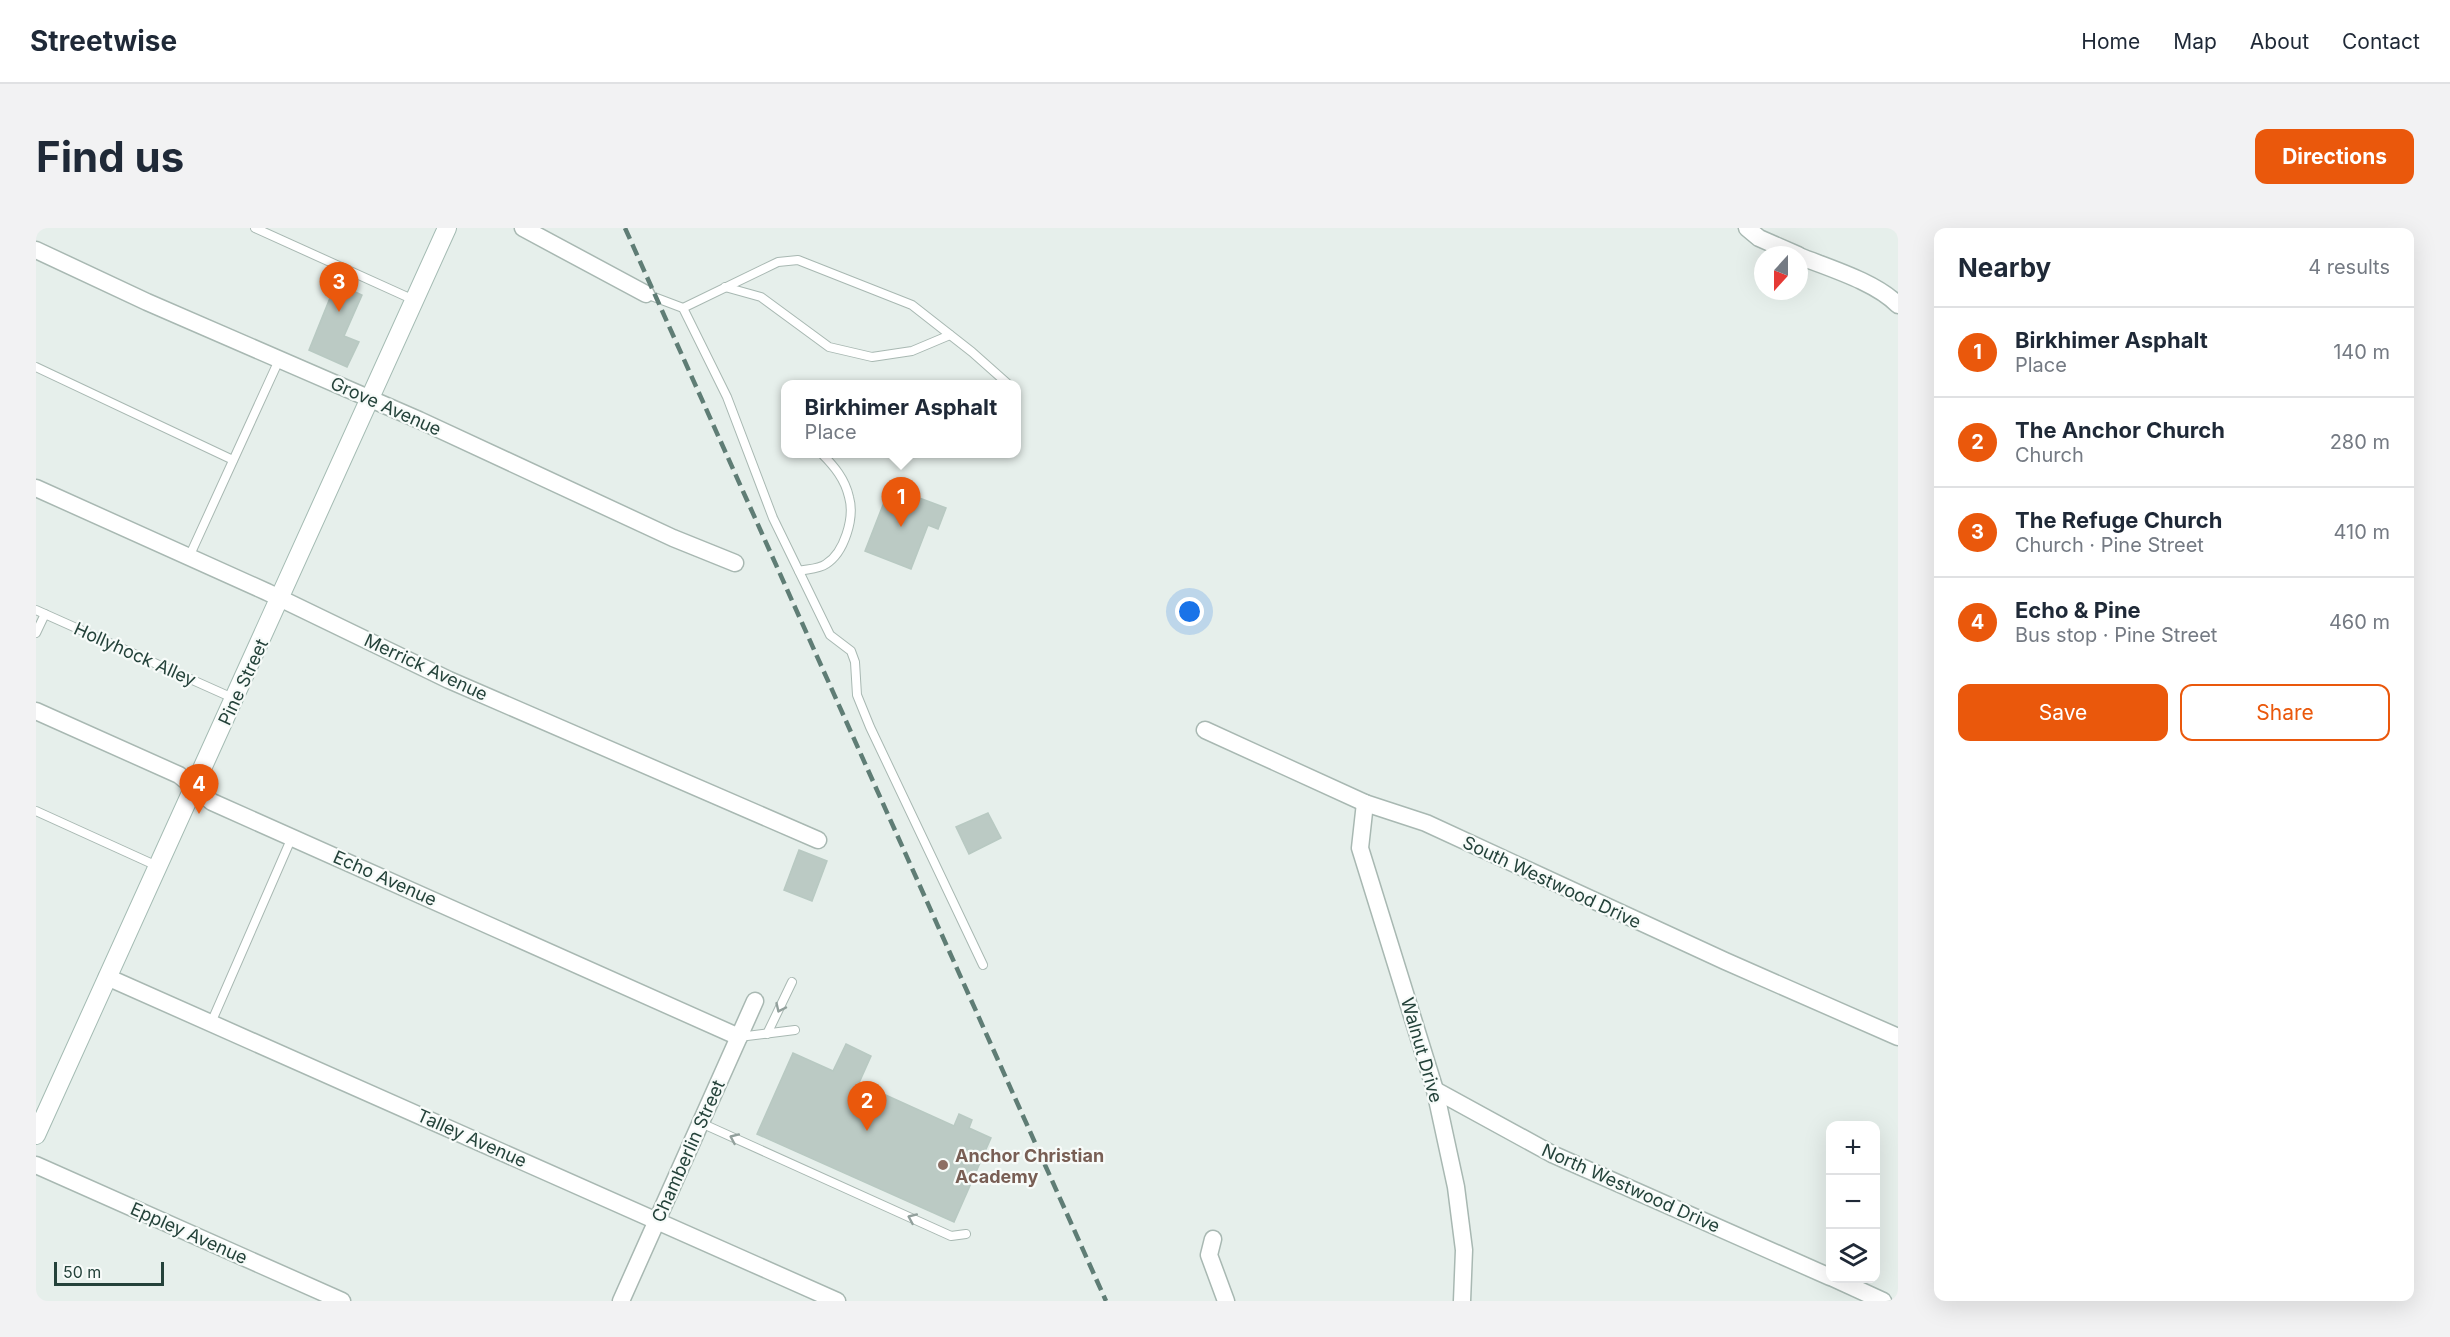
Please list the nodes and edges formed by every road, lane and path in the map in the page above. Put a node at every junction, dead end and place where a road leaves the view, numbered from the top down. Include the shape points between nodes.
1 (255, 228) edge
2 (447, 228) edge
3 (523, 228) edge
4 (1747, 228) edge
5 (1777, 246) edge
6 (36, 250) edge
7 (1808, 259) edge
8 (724, 287) junction
9 (646, 294) joint
10 (414, 300) junction
11 (1898, 305) edge
12 (683, 308) junction
13 (950, 335) junction
14 (279, 360) junction
15 (36, 367) edge
16 (1003, 380) edge
17 (370, 399) junction
18 (827, 458) edge
19 (233, 460) junction
20 (36, 488) edge
21 (189, 557) junction
22 (735, 563) dead end
23 (799, 571) junction
24 (281, 598) junction
25 (40, 612) edge
26 (36, 633) edge
27 (235, 699) junction
28 (36, 711) edge
29 (1205, 730) dead end
30 (194, 787) junction
31 (1365, 803) junction
32 (36, 811) edge
33 (292, 837) junction
34 (818, 840) dead end
35 (157, 866) junction
36 (983, 965) dead end
37 (108, 977) junction
38 (792, 982) dead end
39 (755, 1001) dead end
40 (211, 1023) junction
41 (795, 1030) dead end
42 (767, 1034) junction
43 (739, 1036) junction
44 (1898, 1037) edge
45 (1435, 1090) junction
46 (701, 1123) junction
47 (36, 1135) edge
48 (36, 1165) edge
49 (657, 1220) junction
50 (966, 1234) dead end
51 (1213, 1239) dead end
52 (1826, 1275) edge
53 (1843, 1283) edge
54 (342, 1301) edge
55 (621, 1301) edge
56 (837, 1301) edge
57 (1226, 1301) edge
58 (1462, 1301) edge
59 (1883, 1301) edge

1 - 10 lane
2 - 10 main road, Pine Street
3 - 9 street
4 - 5 street
6 - 14 street, Grove Avenue
7 - 11 street via 1875,288
8 - 12 lane
8 - 13 lane via 761,297 829,347 872,357 912,351
8 - 13 lane via 778,262 798,260 912,305
9 - 12 lane
10 - 17 main road, Pine Street
12 - 23 lane via 727,398 773,518
13 - 16 lane
14 - 17 street, Grove Avenue
14 - 19 lane
15 - 19 lane
17 - 22 street, Grove Avenue
17 - 24 main road, Pine Street
18 - 23 lane via 838,470 850,498 849,526 839,555 824,566
19 - 21 lane
20 - 21 street, Merrick Avenue
21 - 24 street, Merrick Avenue
23 - 36 lane via 830,635 851,651 857,695 870,727
24 - 27 main road, Pine Street
24 - 34 street, Merrick Avenue via 449,680
25 - 26 lane
25 - 27 lane, Hollyhock Alley
27 - 30 main road, Pine Street
28 - 30 street, Echo Avenue via 179,775
29 - 31 street, South Westwood Drive
30 - 33 street, Echo Avenue via 212,802
30 - 35 main road, Pine Street
31 - 44 street, South Westwood Drive via 1426,823
31 - 45 street, Walnut Drive via 1360,848
32 - 35 lane
33 - 40 lane
33 - 43 street, Echo Avenue
35 - 37 main road, Pine Street
37 - 40 street, Talley Avenue
37 - 47 main road, Pine Street
38 -> 42 lane
39 - 43 street, Chamberlin Street
40 - 49 street, Talley Avenue
41 - 42 lane
42 - 43 lane
43 - 46 street, Chamberlin Street
45 - 52 street, North Westwood Drive via 1552,1154
45 - 58 street, Walnut Drive via 1456,1187 1464,1250
46 - 49 street, Chamberlin Street
50 -> 46 lane via 951,1236
48 - 54 street, Eppley Avenue
49 - 55 street, Chamberlin Street
49 - 56 street, Talley Avenue
51 - 57 street via 1209,1255
53 - 59 street, North Westwood Drive

